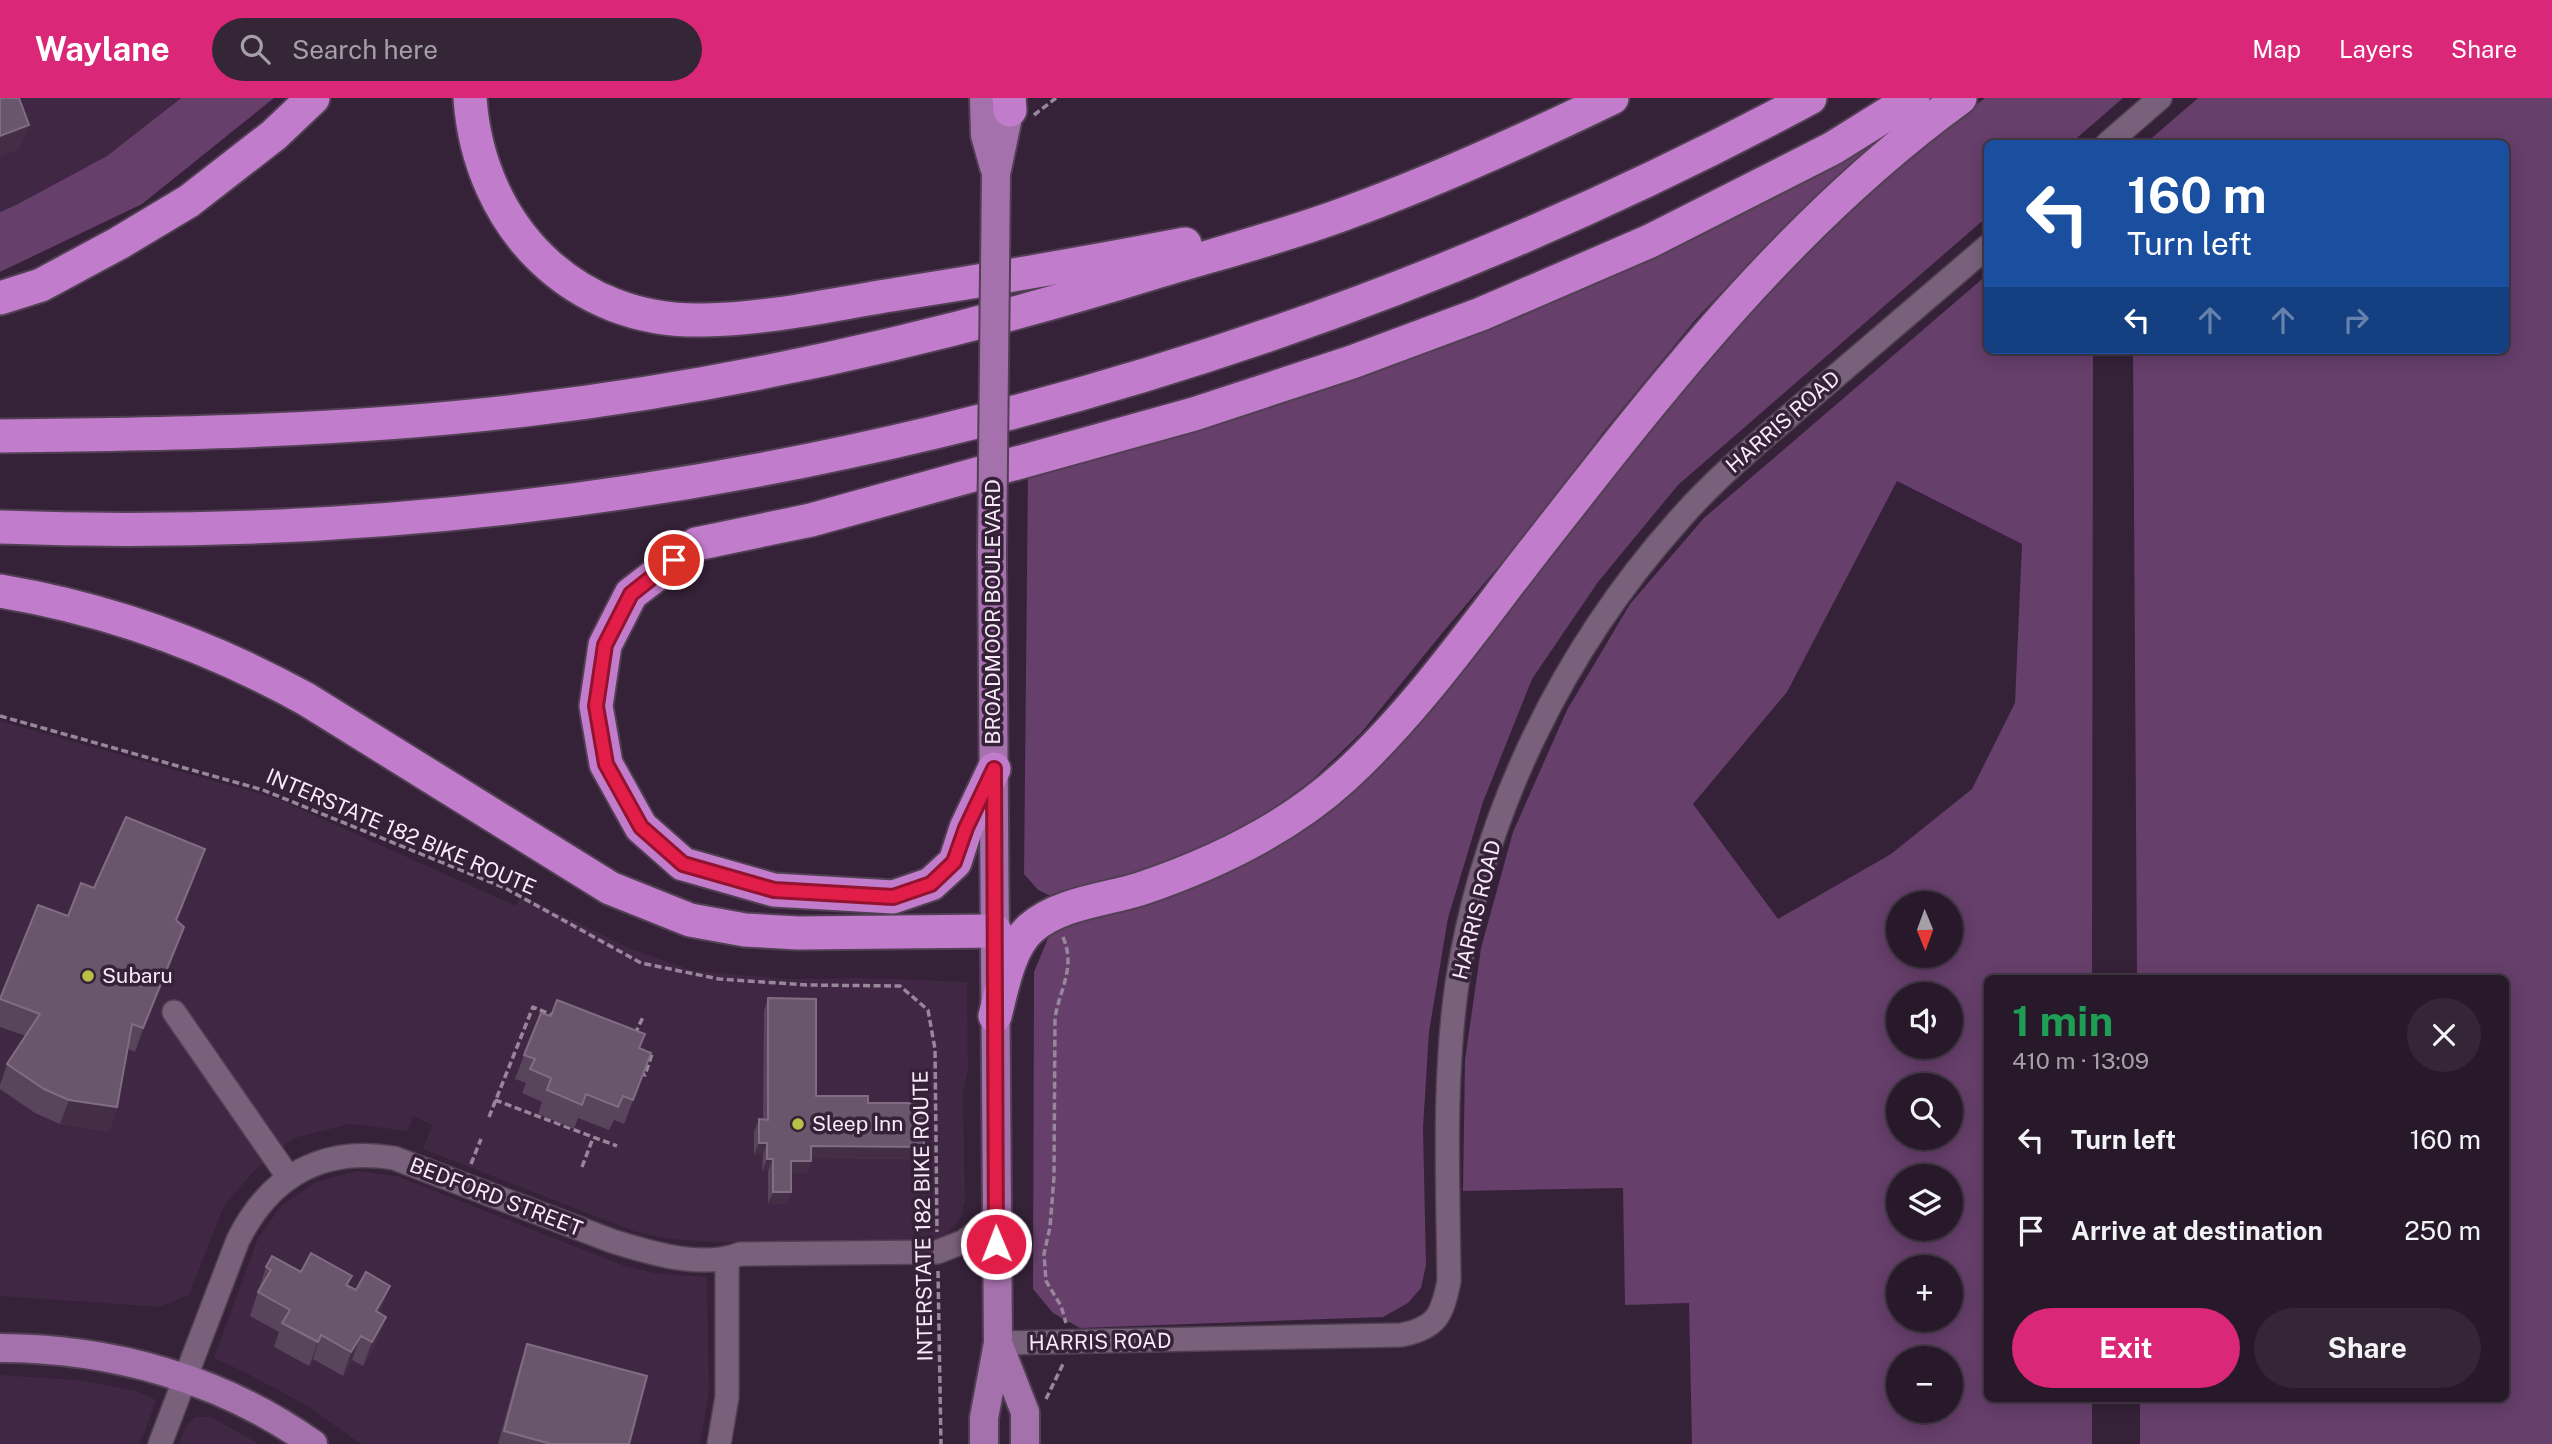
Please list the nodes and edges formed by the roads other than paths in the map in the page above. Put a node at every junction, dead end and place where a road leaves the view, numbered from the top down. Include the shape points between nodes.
1 (313, 98) edge
2 (470, 98) edge
3 (1612, 98) edge
4 (1810, 98) edge
5 (1913, 98) edge
6 (1960, 98) edge
7 (2160, 98) edge
8 (1003, 101) edge
9 (2112, 140) edge
10 (1342, 215) junction
11 (1984, 249) edge
12 (0, 298) edge
13 (0, 436) edge
14 (0, 527) edge
15 (0, 591) edge
16 (994, 769) junction
17 (995, 931) junction
18 (174, 1012) dead end
19 (995, 1016) junction
20 (289, 1178) junction
21 (996, 1219) junction
22 (727, 1259) junction
23 (998, 1343) junction
24 (0, 1348) edge
25 (185, 1378) junction
26 (160, 1444) edge
27 (313, 1444) edge
28 (719, 1444) edge
29 (984, 1444) edge
30 (1025, 1444) edge

1 - 12 highway via 274,135 189,201 41,285
2 - 10 highway via 478,153 494,196 541,259 588,293 657,317 704,320 823,306
3 - 10 highway
4 - 14 highway via 1648,181 1451,267 1238,346 1045,405 782,464 482,509 256,526
5 - 16 highway via 1833,148 1650,241 1480,314 1352,362 1194,414 811,520 696,544 631,594 605,645 596,706 606,764 641,827 683,864 774,890 893,897 931,884 954,862
6 - 19 highway via 1854,184 1724,314 1417,700 1342,779 1241,848 1189,872 1061,911 1030,929 1010,959
7 - 9 street
8 - 16 main road, BROADMOOR BOULEVARD, bridge via 985,135 996,174
10 - 13 highway via 1078,296 908,341 641,395 302,430
11 - 23 street, HARRIS ROAD via 1751,449 1679,519 1612,605 1549,706 1501,816 1466,931 1447,1088 1449,1281 1437,1320 1425,1329 1401,1335
15 - 17 highway via 151,628 260,673 610,888 690,920 798,933
16 - 17 main road, BROADMOOR BOULEVARD
17 - 19 main road, BROADMOOR BOULEVARD
18 - 20 street
19 - 21 main road, BROADMOOR BOULEVARD
20 - 22 street, BEDFORD STREET via 319,1162 349,1155 394,1157 637,1249 683,1258
20 - 25 street, BEDFORD STREET via 250,1217
21 - 22 street, BEDFORD STREET via 963,1242 937,1252 740,1254
21 - 23 main road, BROADMOOR BOULEVARD
22 - 28 street via 727,1397
23 - 29 main road, BROADMOOR BOULEVARD via 984,1418
23 - 30 main road, BROADMOOR BOULEVARD via 1025,1412
24 - 25 main road via 69,1351
25 - 26 street, BEDFORD STREET
25 - 27 main road via 245,1403

